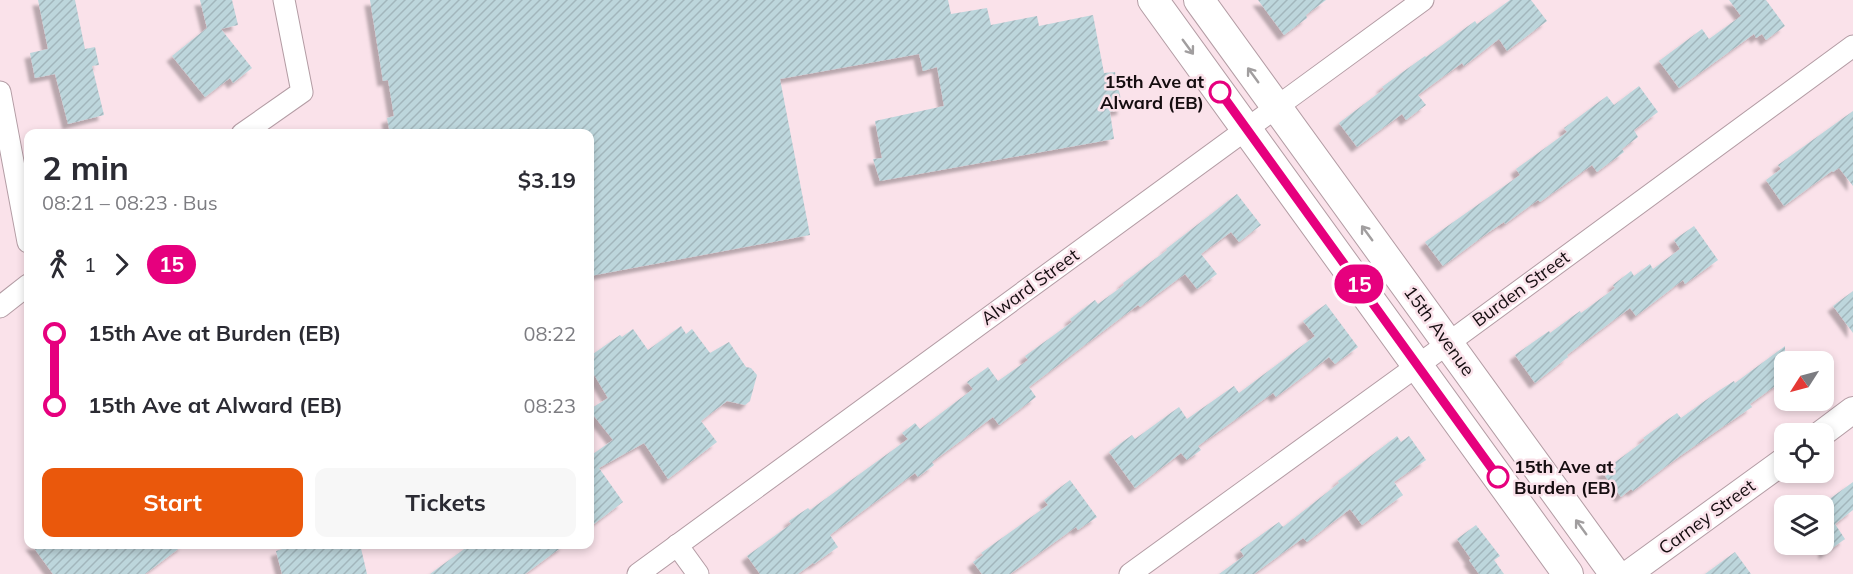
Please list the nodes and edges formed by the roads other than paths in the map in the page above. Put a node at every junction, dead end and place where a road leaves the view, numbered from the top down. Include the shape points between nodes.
1 (284, 0) edge
2 (1153, 0) edge
3 (1199, 0) edge
4 (1423, 0) edge
5 (1853, 46) edge
6 (0, 92) edge
7 (1276, 107) junction
8 (249, 129) edge
9 (1246, 129) junction
10 (24, 221) edge
11 (24, 288) edge
12 (0, 307) edge
13 (1448, 343) junction
14 (1417, 366) junction
15 (1853, 410) edge
16 (1834, 424) edge
17 (1774, 468) edge
18 (677, 545) junction
19 (638, 574) edge
20 (698, 574) edge
21 (1130, 574) edge
22 (1569, 574) edge
23 (1615, 574) edge
24 (1628, 574) edge

1 - 8 street via 302,92
2 -> 9 main road, 15th Avenue
7 -> 3 main road, 15th Avenue
4 - 7 street, Alward Street
5 - 13 street, Burden Street
6 - 10 street
7 - 9 street, Alward Street
13 -> 7 main road, 15th Avenue
9 - 14 main road, 15th Avenue
9 - 18 street, Alward Street
11 - 12 street
13 - 14 street, Burden Street
23 -> 13 main road, 15th Avenue
14 - 21 street, Burden Street
14 - 22 main road, 15th Avenue
15 - 16 street
17 - 24 street, Carney Street
18 - 19 street, Alward Street
18 - 20 street

